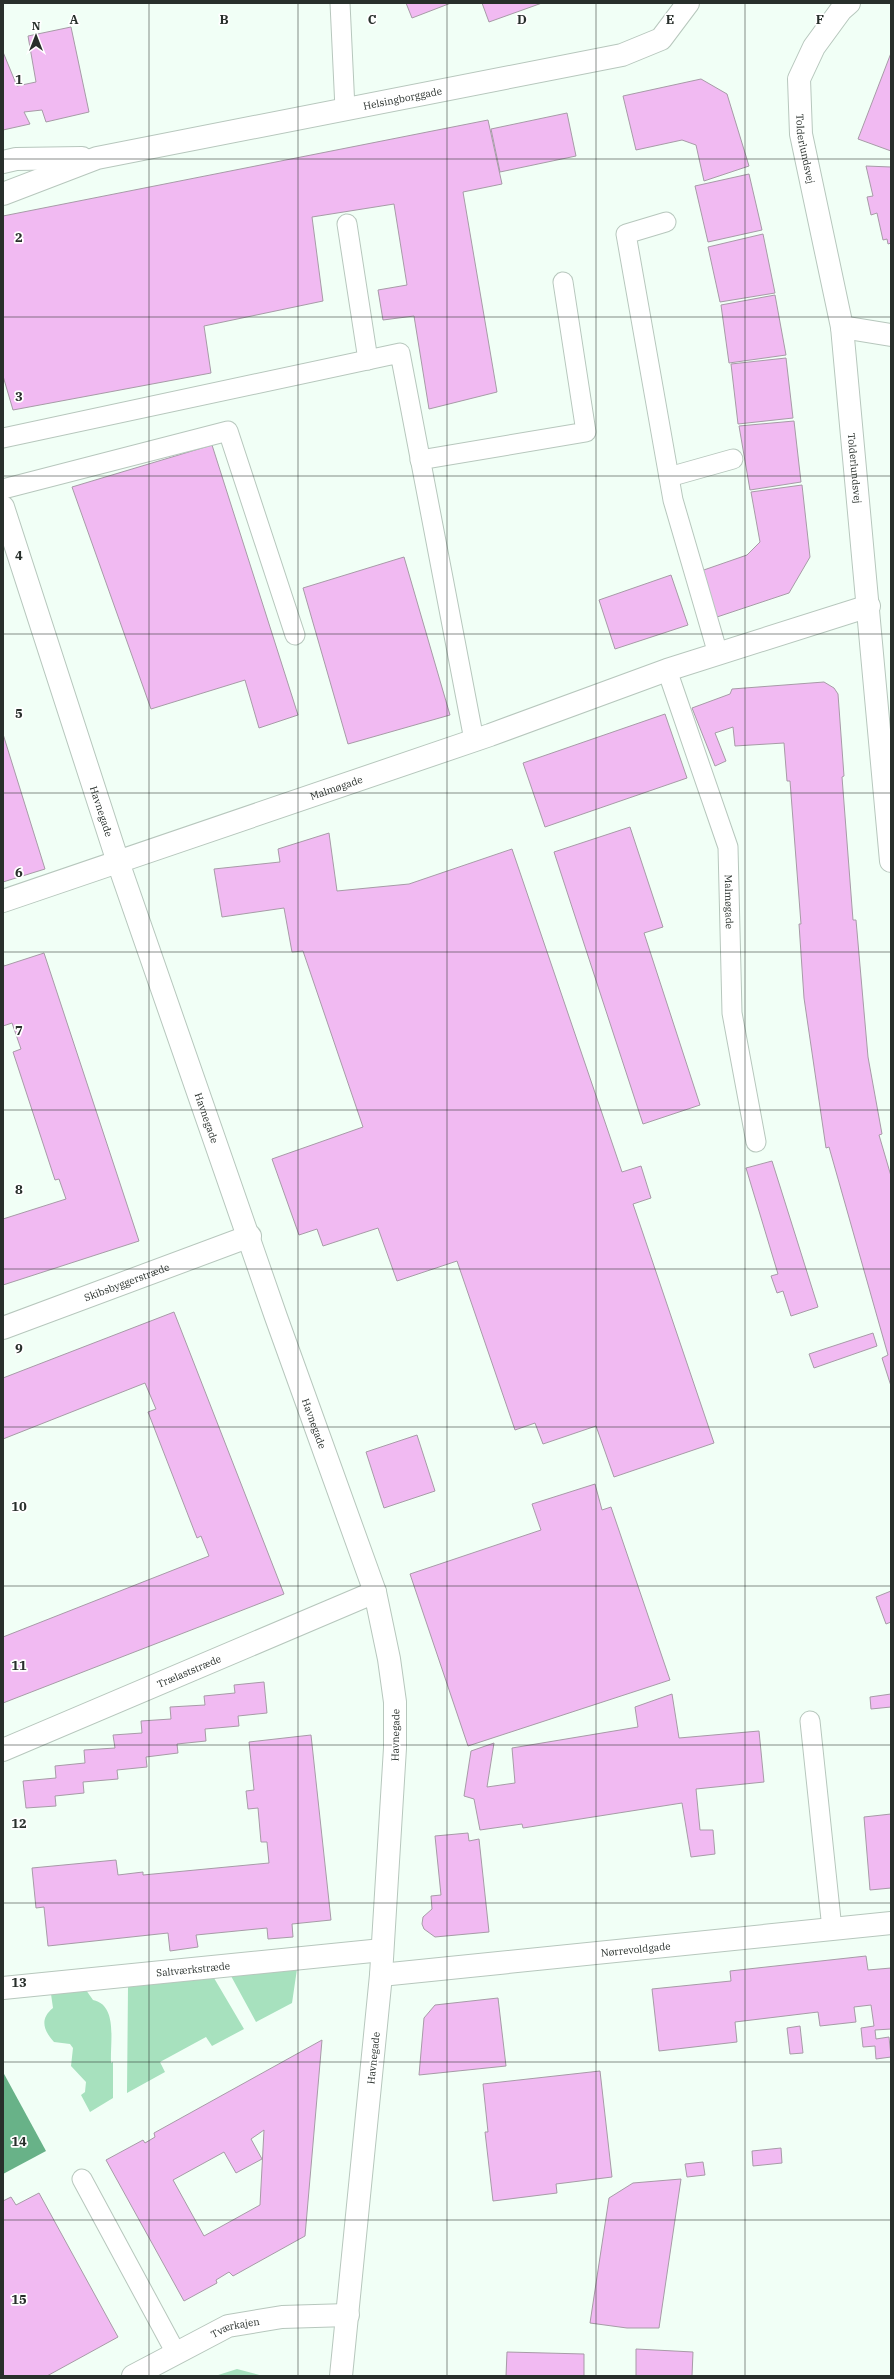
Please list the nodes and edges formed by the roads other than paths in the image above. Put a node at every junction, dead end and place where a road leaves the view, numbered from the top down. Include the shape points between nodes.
1 (340, 3) edge
2 (688, 3) edge
3 (850, 3) edge
4 (345, 109) junction
5 (97, 158) junction
6 (3, 162) edge
7 (3, 194) edge
8 (666, 222) dead end
9 (347, 224) dead end
10 (563, 282) dead end
11 (842, 327) junction
12 (891, 335) edge
13 (368, 360) junction
14 (3, 438) edge
15 (733, 458) dead end
16 (420, 460) junction
17 (669, 477) junction
18 (3, 489) edge
19 (3, 508) edge
20 (8, 537) edge
21 (869, 606) junction
22 (295, 635) dead end
23 (718, 654) junction
24 (667, 670) junction
25 (474, 740) junction
26 (891, 860) edge
27 (118, 862) junction
28 (3, 901) edge
29 (756, 1142) dead end
30 (250, 1236) junction
31 (3, 1328) edge
32 (375, 1592) junction
33 (810, 1721) dead end
34 (3, 1750) edge
35 (891, 1923) edge
36 (832, 1929) junction
37 (382, 1950) junction
38 (381, 1975) junction
39 (3, 1988) edge
40 (82, 2179) dead end
41 (348, 2314) junction
42 (176, 2353) junction
43 (133, 2376) edge
44 (341, 2376) edge

1 - 4 lane
2 - 4 street, Helsingborggade via 661,39 622,55
3 - 11 street, Tolderlundsvej via 840,10 814,47 799,79 801,134
4 - 5 street, Helsingborggade
5 - 6 street, Helsingborggade via 16,159
5 - 7 street, Helsingborggade
8 - 17 lane via 626,234
9 - 13 lane
10 - 16 lane via 586,432
11 - 12 street
11 - 21 street, Tolderlundsvej
13 - 14 lane
13 - 16 lane via 400,353
15 - 17 lane
16 - 25 lane
17 - 23 lane via 673,500
18 - 22 lane via 228,431
19 - 20 street, Havnegade
20 - 27 street, Havnegade
21 - 23 street, Malmøgade
21 - 26 street, Tolderlundsvej
23 - 24 street, Malmøgade
24 - 25 street, Malmøgade
24 - 29 lane, Malmøgade via 728,847 732,1013
25 - 27 street, Malmøgade
27 - 28 street, Malmøgade
27 - 30 street, Havnegade
30 - 31 street, Skibsbyggerstræde
30 - 32 street, Havnegade
32 - 34 street, Trælaststræde
32 - 37 street, Havnegade via 395,1702 395,1748
33 - 36 lane
35 - 36 street, Nørrevoldgade
36 - 38 street, Nørrevoldgade
37 - 38 street, Havnegade
37 - 39 street, Saltværkstræde
38 - 41 street, Havnegade
40 - 42 lane
41 - 42 street, Tværkajen via 282,2317 228,2326
41 - 44 street, Havnegade
42 - 43 street, Tværkajen

